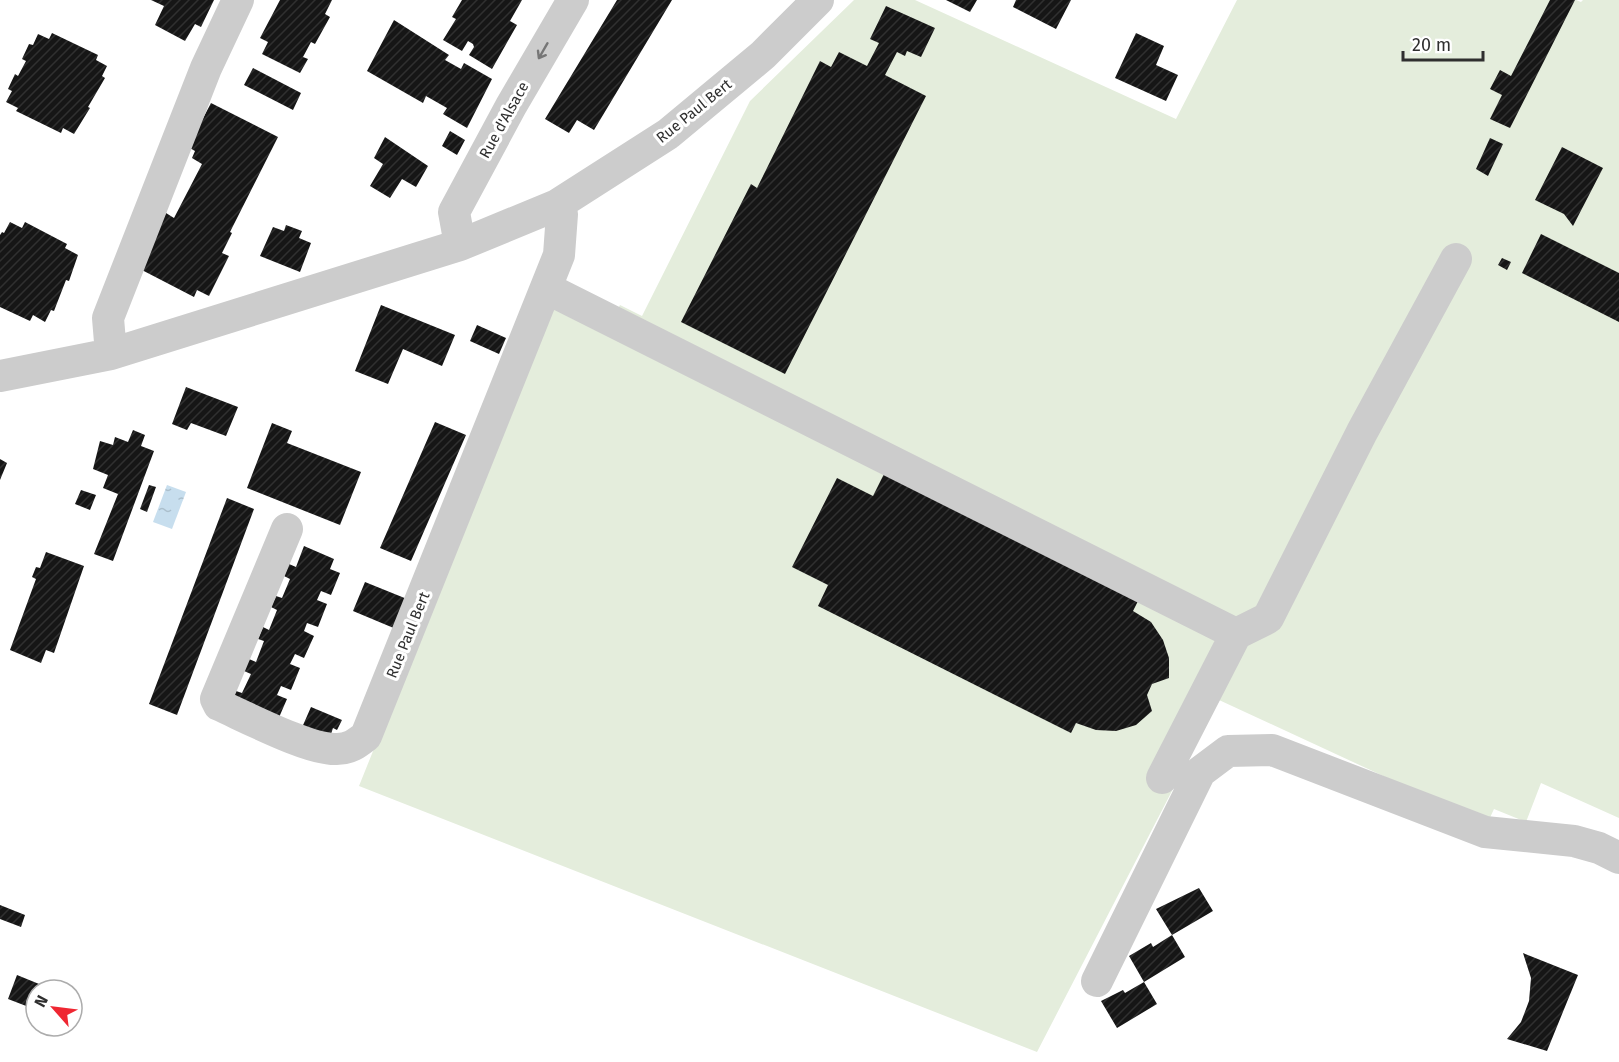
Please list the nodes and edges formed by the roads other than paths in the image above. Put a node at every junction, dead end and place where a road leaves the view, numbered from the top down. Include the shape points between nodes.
1 (238, 0) edge
2 (573, 0) edge
3 (818, 0) edge
4 (557, 205) junction
5 (460, 245) junction
6 (1456, 260) dead end
7 (546, 288) junction
8 (111, 354) junction
9 (0, 376) edge
10 (286, 529) dead end
11 (1236, 634) junction
12 (1162, 777) dead end
13 (1619, 858) edge
14 (1098, 981) dead end

1 - 8 street via 206,68 108,318
2 -> 5 street, Rue d'Alsace via 454,212
3 - 4 street, Rue Paul Bert via 763,55 668,135
4 - 5 street, Rue Paul Bert
4 - 7 street, Rue Paul Bert via 562,214 559,255
5 - 8 street, Rue Paul Bert
6 - 11 street via 1362,432 1268,618
7 - 10 street, Rue Paul Bert via 403,650 366,736 352,747 336,750 316,746 219,705 216,699
7 - 11 street
8 - 9 street, Rue Paul Bert
11 - 12 street
13 - 14 street via 1574,841 1485,832 1272,750 1228,751 1200,772

